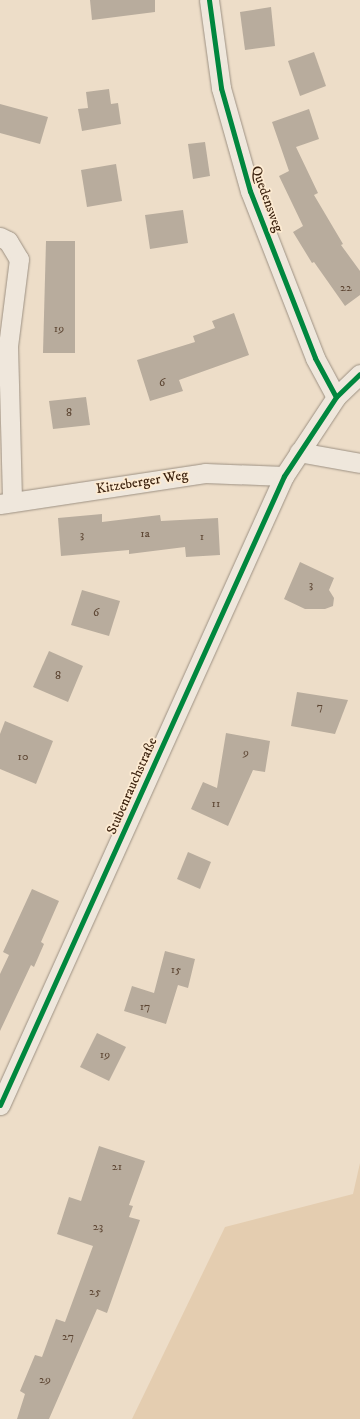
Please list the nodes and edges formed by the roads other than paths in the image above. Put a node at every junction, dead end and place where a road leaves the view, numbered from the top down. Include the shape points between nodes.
1 (209, 0) edge
2 (0, 237) edge
3 (360, 374) edge
4 (336, 397) junction
5 (299, 452) junction
6 (360, 463) edge
7 (284, 476) junction
8 (6, 503) edge
9 (0, 1105) edge

1 - 4 street, Quedensweg via 221,88 250,191 315,358
2 - 8 street via 8,241 19,259 8,346
3 - 4 street, Stubenrauchstraße
4 - 5 street, Stubenrauchstraße
5 - 6 street
5 - 7 street, Stubenrauchstraße
7 - 8 street, Kitzeberger Weg via 205,473
7 - 9 street, Stubenrauchstraße

